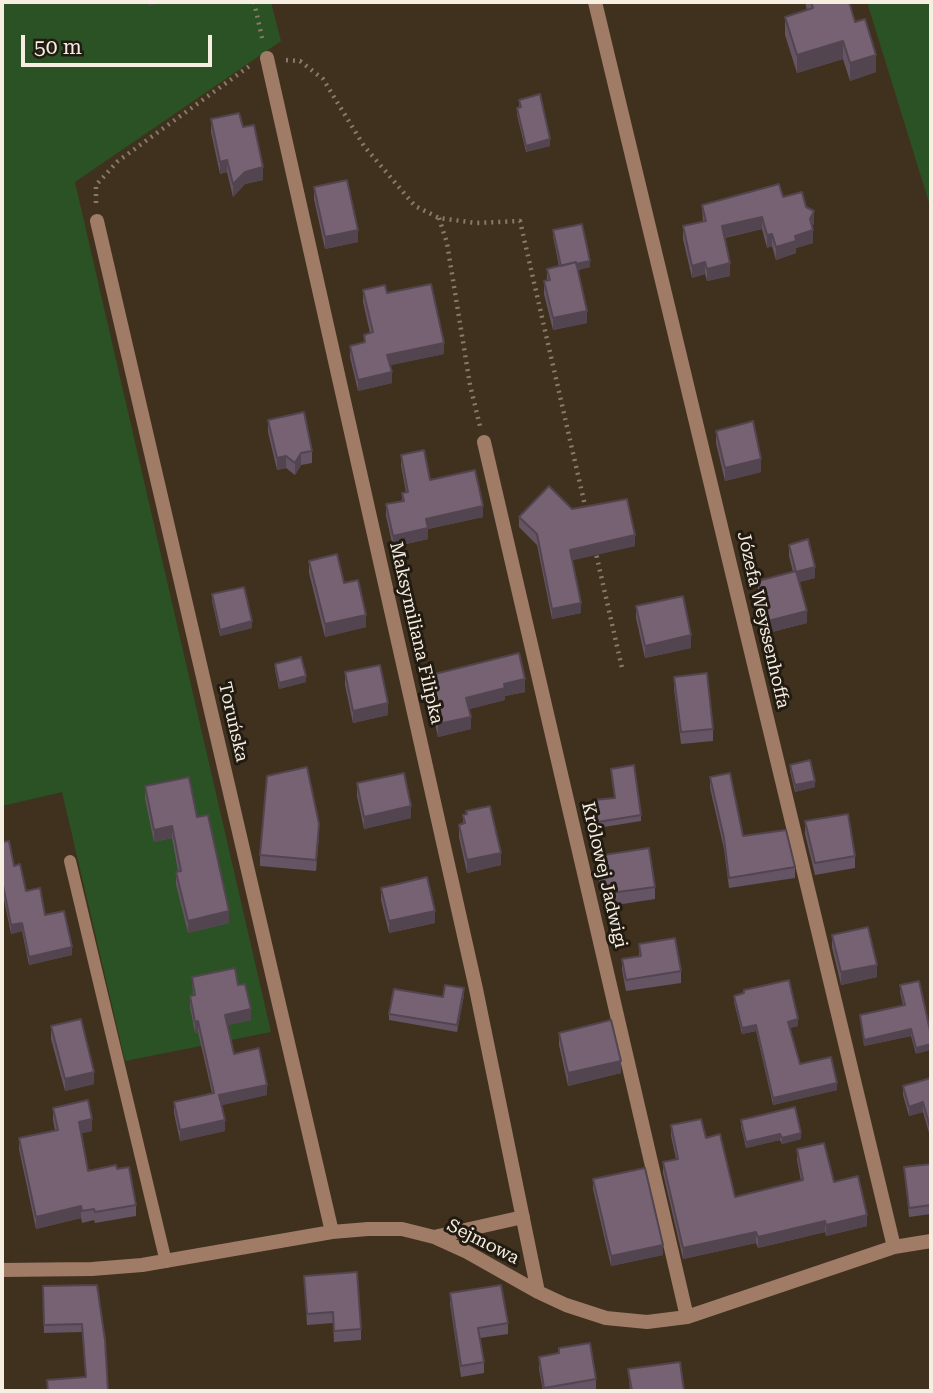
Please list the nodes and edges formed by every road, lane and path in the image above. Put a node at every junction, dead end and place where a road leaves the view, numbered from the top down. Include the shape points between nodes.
1 (254, 2) edge
2 (595, 2) edge
3 (267, 58) junction
4 (439, 218) junction
5 (97, 221) joint
6 (484, 442) joint
7 (588, 519) edge
8 (594, 546) edge
9 (622, 668) dead end
10 (70, 861) dead end
11 (523, 1217) junction
12 (332, 1232) junction
13 (434, 1237) junction
14 (931, 1241) edge
15 (894, 1247) junction
16 (166, 1262) junction
17 (2, 1270) edge
18 (538, 1292) junction
19 (687, 1317) junction

1 - 3 path
2 - 15 street, Józefa Weyssenhoffa
3 - 4 path via 300,61 323,79 364,146 415,206
3 - 5 path via 247,66 118,160 96,185
3 - 11 street, Maksymiliana Filipka
4 - 6 path
4 - 7 path via 476,223 520,221
5 - 12 street, Toruńska
6 - 19 street, Królowej Jadwigi
8 - 9 path
10 - 16 lane
11 - 13 street
11 - 18 street, Maksymiliana Filipka
12 - 13 street, Sejmowa via 402,1229
12 - 16 street, Sejmowa
13 - 18 street, Sejmowa
14 - 15 street, Sejmowa
15 - 19 street, Sejmowa
16 - 17 street, Sejmowa
18 - 19 street, Sejmowa via 606,1318 648,1322

